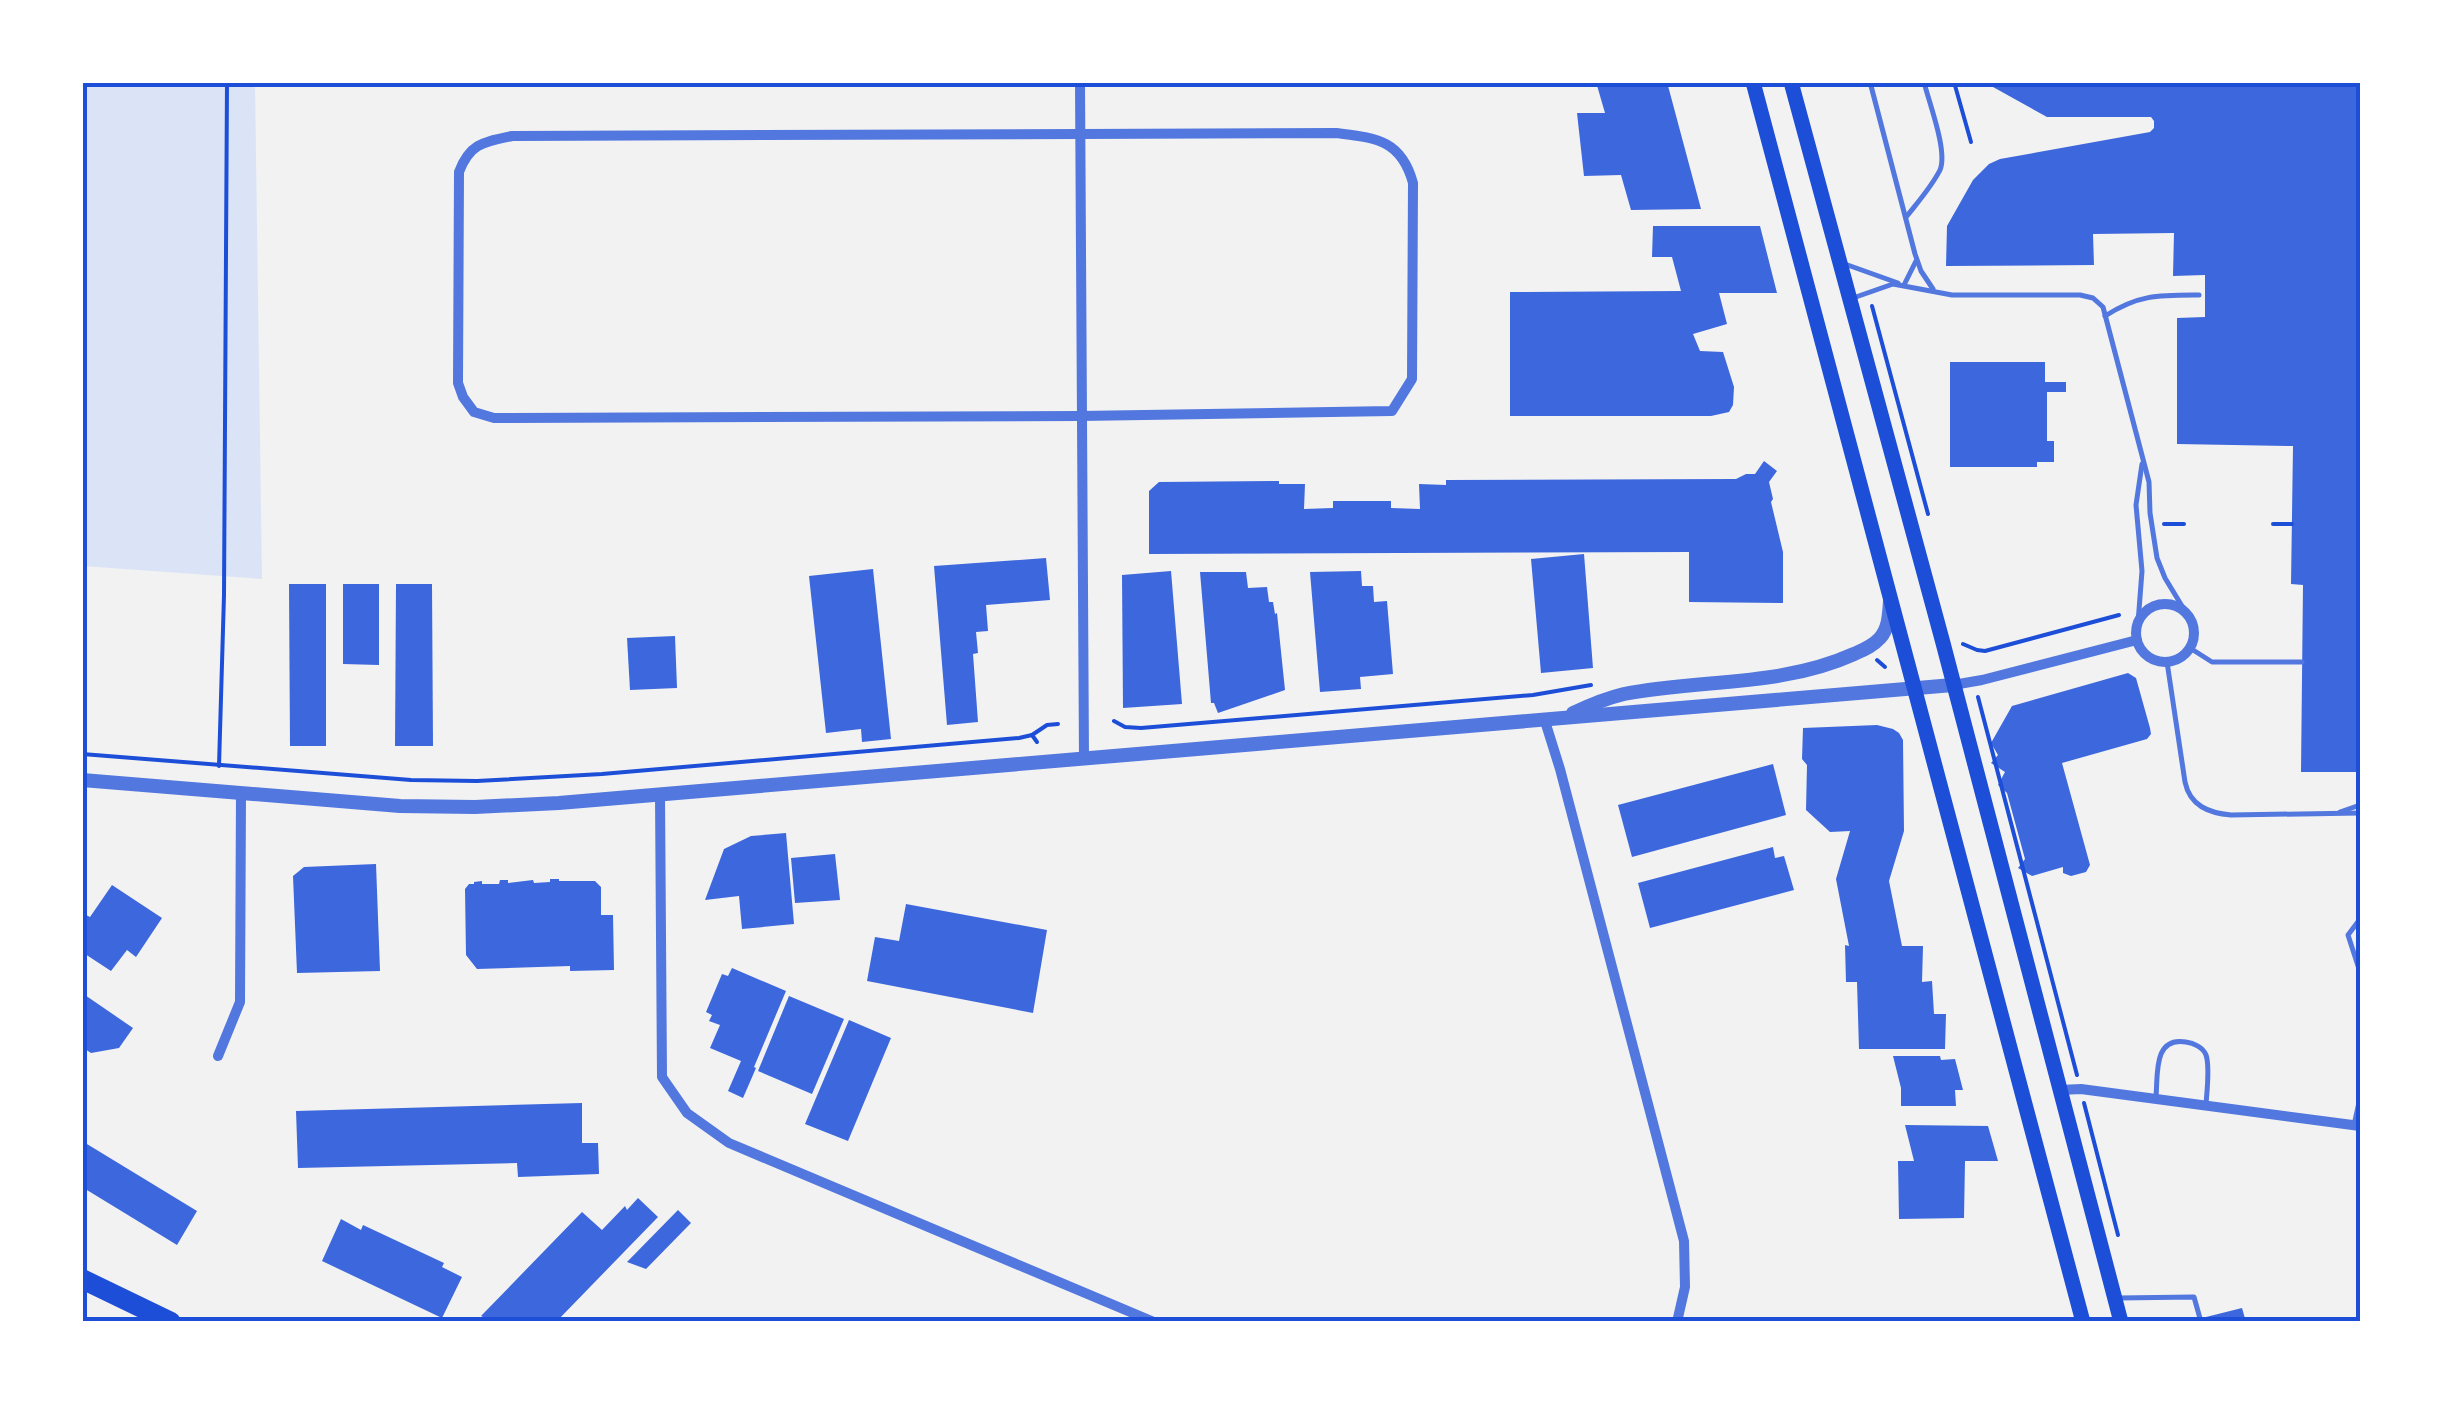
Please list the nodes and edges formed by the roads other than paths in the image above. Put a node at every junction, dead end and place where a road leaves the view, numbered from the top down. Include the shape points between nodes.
1 (1080, 82) edge
2 (1753, 82) edge
3 (1792, 82) edge
4 (1870, 82) edge
5 (1924, 82) edge
6 (1081, 136) junction
7 (1906, 218) junction
8 (1915, 254) junction
9 (1840, 262) junction
10 (1902, 285) junction
11 (1936, 292) junction
12 (2199, 295) dead end
13 (1850, 299) junction
14 (2105, 316) junction
15 (1080, 416) junction
16 (2141, 451) junction
17 (1890, 600) junction
18 (2188, 616) junction
19 (2138, 624) junction
20 (2137, 640) junction
21 (2190, 648) junction
22 (2168, 662) junction
23 (2302, 662) dead end
24 (1953, 686) junction
25 (1915, 688) junction
26 (1564, 717) junction
27 (1544, 718) junction
28 (1084, 758) junction
29 (82, 780) edge
30 (241, 793) junction
31 (660, 795) junction
32 (2360, 805) edge
33 (2360, 813) edge
34 (2334, 814) junction
35 (2360, 919) edge
36 (2360, 972) edge
37 (218, 1056) dead end
38 (2060, 1090) junction
39 (2360, 1098) edge
40 (2156, 1099) junction
41 (2206, 1106) junction
42 (2357, 1125) edge
43 (82, 1279) edge
44 (2114, 1298) junction
45 (171, 1322) edge
46 (1154, 1322) edge
47 (1677, 1322) edge
48 (2083, 1322) edge
49 (2120, 1322) edge
50 (2201, 1322) edge

1 - 6 street
2 - 17 main road
3 - 9 main road
4 - 7 lane
5 - 7 lane via 1942,162
6 - 15 street
6 - 15 street via 1370,137 1403,156 1413,183 1412,379 1392,411
6 - 15 street via 512,136 484,142 465,156 460,172 458,364 463,397 474,412 494,418
7 - 8 lane
8 - 10 lane
8 - 11 lane
9 - 10 lane
9 - 13 main road
10 - 11 lane
10 - 13 lane
11 - 14 lane via 2085,295 2100,303
12 - 14 lane via 2140,298
13 - 24 main road
14 - 16 lane
15 - 28 street
16 - 18 lane via 2156,553
16 - 19 lane
17 - 25 main road
17 - 26 street via 1882,637 1841,660 1783,677 1615,696
18 - 19 street via 2164,604
18 - 21 street via 2194,631
19 - 20 street
20 - 22 street via 2150,658
20 - 24 street
21 - 22 street
21 - 23 lane via 2212,662
22 - 34 lane via 2185,782 2197,805 2226,814
24 - 25 street
24 - 38 main road
25 - 26 street
25 - 48 main road
26 - 27 street
27 - 28 street
27 - 47 street via 1684,1242
28 - 31 street
29 - 30 street
30 - 31 street via 475,807
30 - 37 street via 240,1002
31 - 46 street via 662,1077 687,1114 729,1143
32 - 34 lane
33 - 34 lane
35 - 36 lane via 2348,935
38 - 40 street
38 - 44 main road
39 - 42 lane
40 - 41 street
40 - 41 lane via 2162,1048 2184,1042 2207,1056
41 - 42 street
43 - 45 highway
44 - 49 main road
44 - 50 lane via 2194,1298

